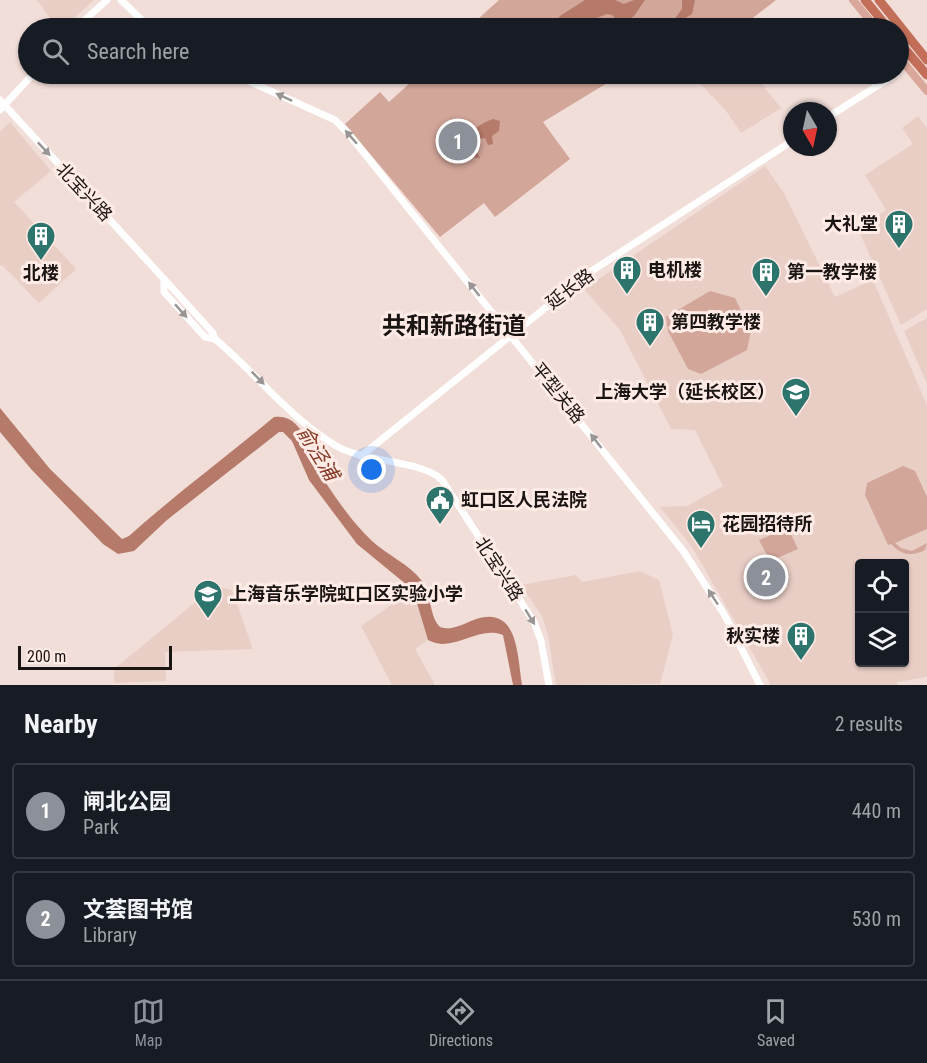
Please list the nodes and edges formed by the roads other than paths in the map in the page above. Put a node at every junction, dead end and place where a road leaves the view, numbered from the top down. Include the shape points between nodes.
1 (107, 0) edge
2 (121, 0) edge
3 (853, 0) edge
4 (865, 0) edge
5 (881, 0) edge
6 (87, 18) edge
7 (140, 18) edge
8 (868, 18) edge
9 (880, 18) edge
10 (896, 18) edge
11 (909, 34) edge
12 (909, 54) edge
13 (927, 56) edge
14 (909, 66) edge
15 (909, 70) edge
16 (927, 75) edge
17 (23, 84) edge
18 (254, 84) edge
19 (880, 84) edge
20 (927, 92) edge
21 (2, 105) edge
22 (837, 111) edge
23 (783, 147) edge
24 (510, 335) junction
25 (361, 456) junction
26 (549, 685) edge
27 (760, 685) edge

1 - 6 street
2 - 7 street
3 - 8 main road
4 - 9 highway
5 - 10 highway
11 - 13 highway
12 - 16 highway
13 - 14 street
15 - 20 main road
17 - 21 street
24 -> 18 street, 平型关路 via 340,125
19 - 22 street
21 -> 25 street, 北宝兴路 via 215,339 290,411 334,444
23 - 24 street, 延长路 via 591,272
24 - 25 street, 延长路
27 -> 24 street, 平型关路 via 724,614 684,552
25 -> 26 street, 北宝兴路 via 430,472 442,480 534,622

